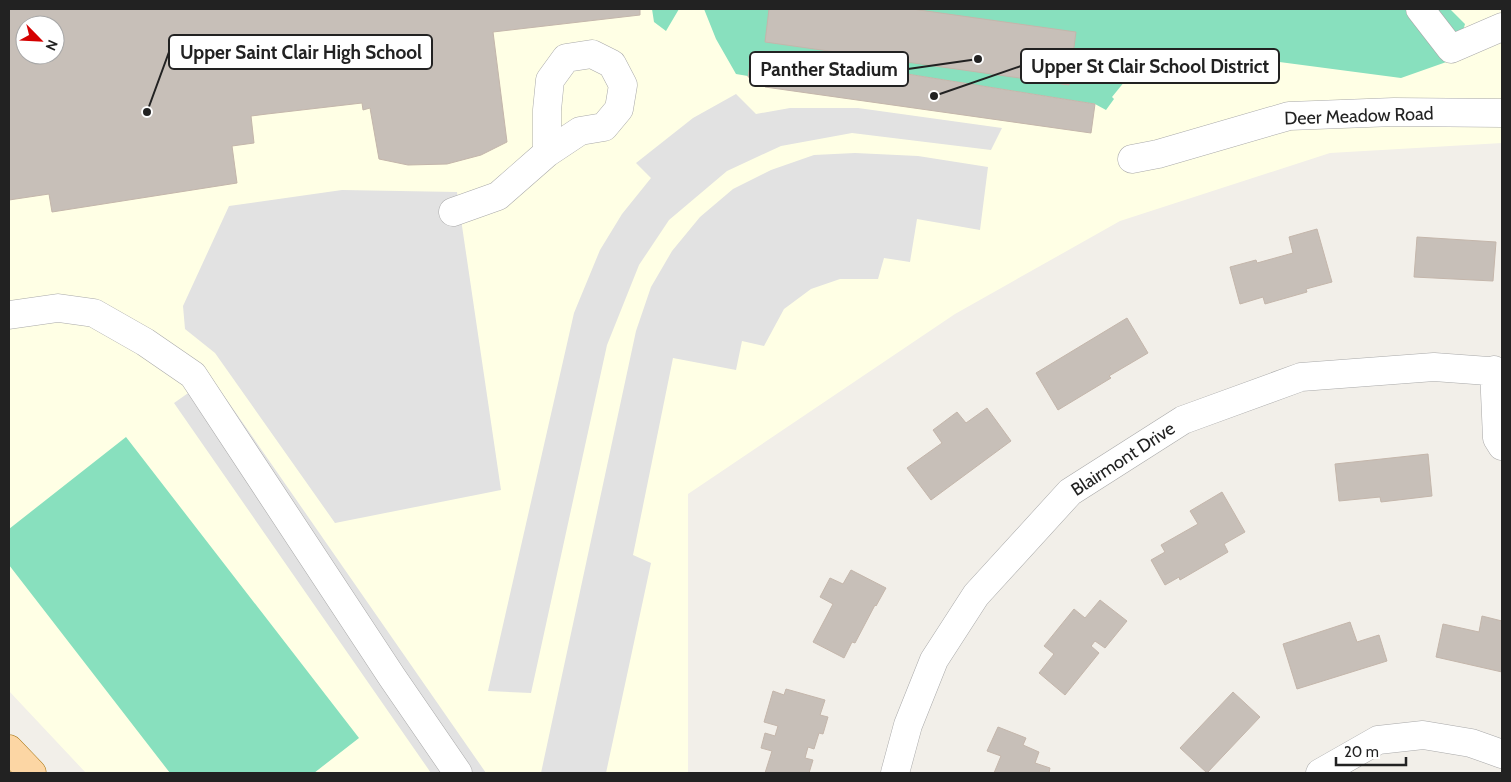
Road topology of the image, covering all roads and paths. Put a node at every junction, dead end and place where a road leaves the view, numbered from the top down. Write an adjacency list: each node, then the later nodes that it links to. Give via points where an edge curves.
1 (1420, 9): 2 (street, via 1451,49)
2 (1502, 27)
3 (1502, 113): 5 (street, Deer Meadow Road, via 1394,112 1289,116)
4 (548, 153): 6 (street, via 498,196)
5 (1132, 159)
6 (453, 212)
7 (9, 315): 13 (street, via 58,308 94,313 194,375)
8 (1498, 371): 9 (street, via 1497,438); 14 (street, Blairmont Drive, via 1434,367 1301,377 1184,420 1070,492 976,595 934,660 908,725)
9 (1502, 446)
10 (9, 749): 12 (main road)
11 (1502, 754): 15 (street, via 1472,743 1423,735 1378,740)
12 (32, 773)
13 (458, 773)
14 (895, 773)
15 (1320, 773)

